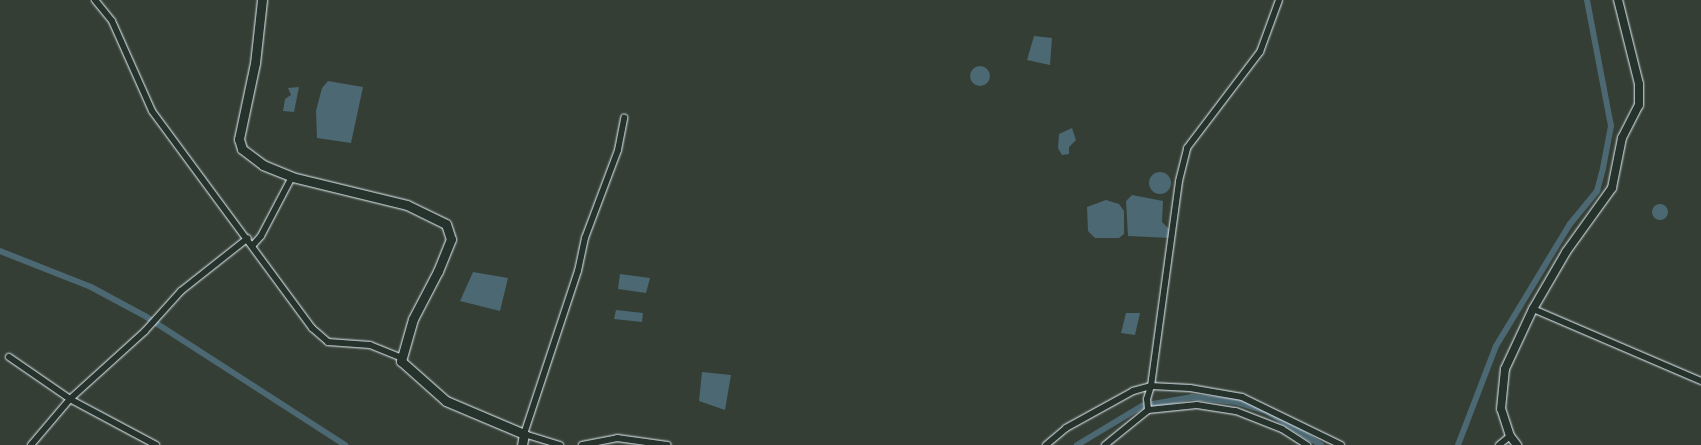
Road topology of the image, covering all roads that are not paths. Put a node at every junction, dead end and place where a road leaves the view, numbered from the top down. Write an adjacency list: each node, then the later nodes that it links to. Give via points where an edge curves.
1 (95, 0): 7 (street, via 112,21 152,111)
2 (262, 0): 6 (main road, via 240,145 247,155)
3 (1279, 0): 13 (street, via 1260,52 1187,148 1179,181)
4 (1618, 0): 9 (street, via 1639,84 1639,105 1622,138 1612,188 1566,252)
5 (624, 118): 16 (street, via 618,150 585,238 578,271)
6 (292, 177): 8 (street, via 262,236); 11 (main road, via 407,205 450,229 451,239 413,318)
7 (248, 238): 8 (street); 14 (street, via 182,291 145,332)
8 (253, 245): 11 (street, via 296,309 322,338 336,344 370,344)
9 (1533, 309): 12 (street); 17 (street, via 1504,377 1501,409)
10 (9, 357): 14 (street)
11 (400, 357): 16 (main road, via 403,364 446,401)
12 (1701, 381)
13 (1151, 386): 15 (street); 24 (street, via 1133,391 1066,428); 27 (street, via 1190,388 1242,397)
14 (70, 399): 18 (street); 19 (street)
15 (1148, 408): 25 (street); 26 (street, via 1197,405 1236,411 1282,429)
16 (524, 434): 20 (main road); 21 (street)
17 (1510, 436): 28 (street); 29 (street)
18 (32, 445)
19 (156, 445)
20 (522, 445)
21 (560, 445)
22 (582, 445): 23 (street, via 618,438)
23 (668, 445)
24 (1046, 445)
25 (1105, 445)
26 (1307, 445)
27 (1341, 445)
28 (1499, 445)
29 (1517, 445)

